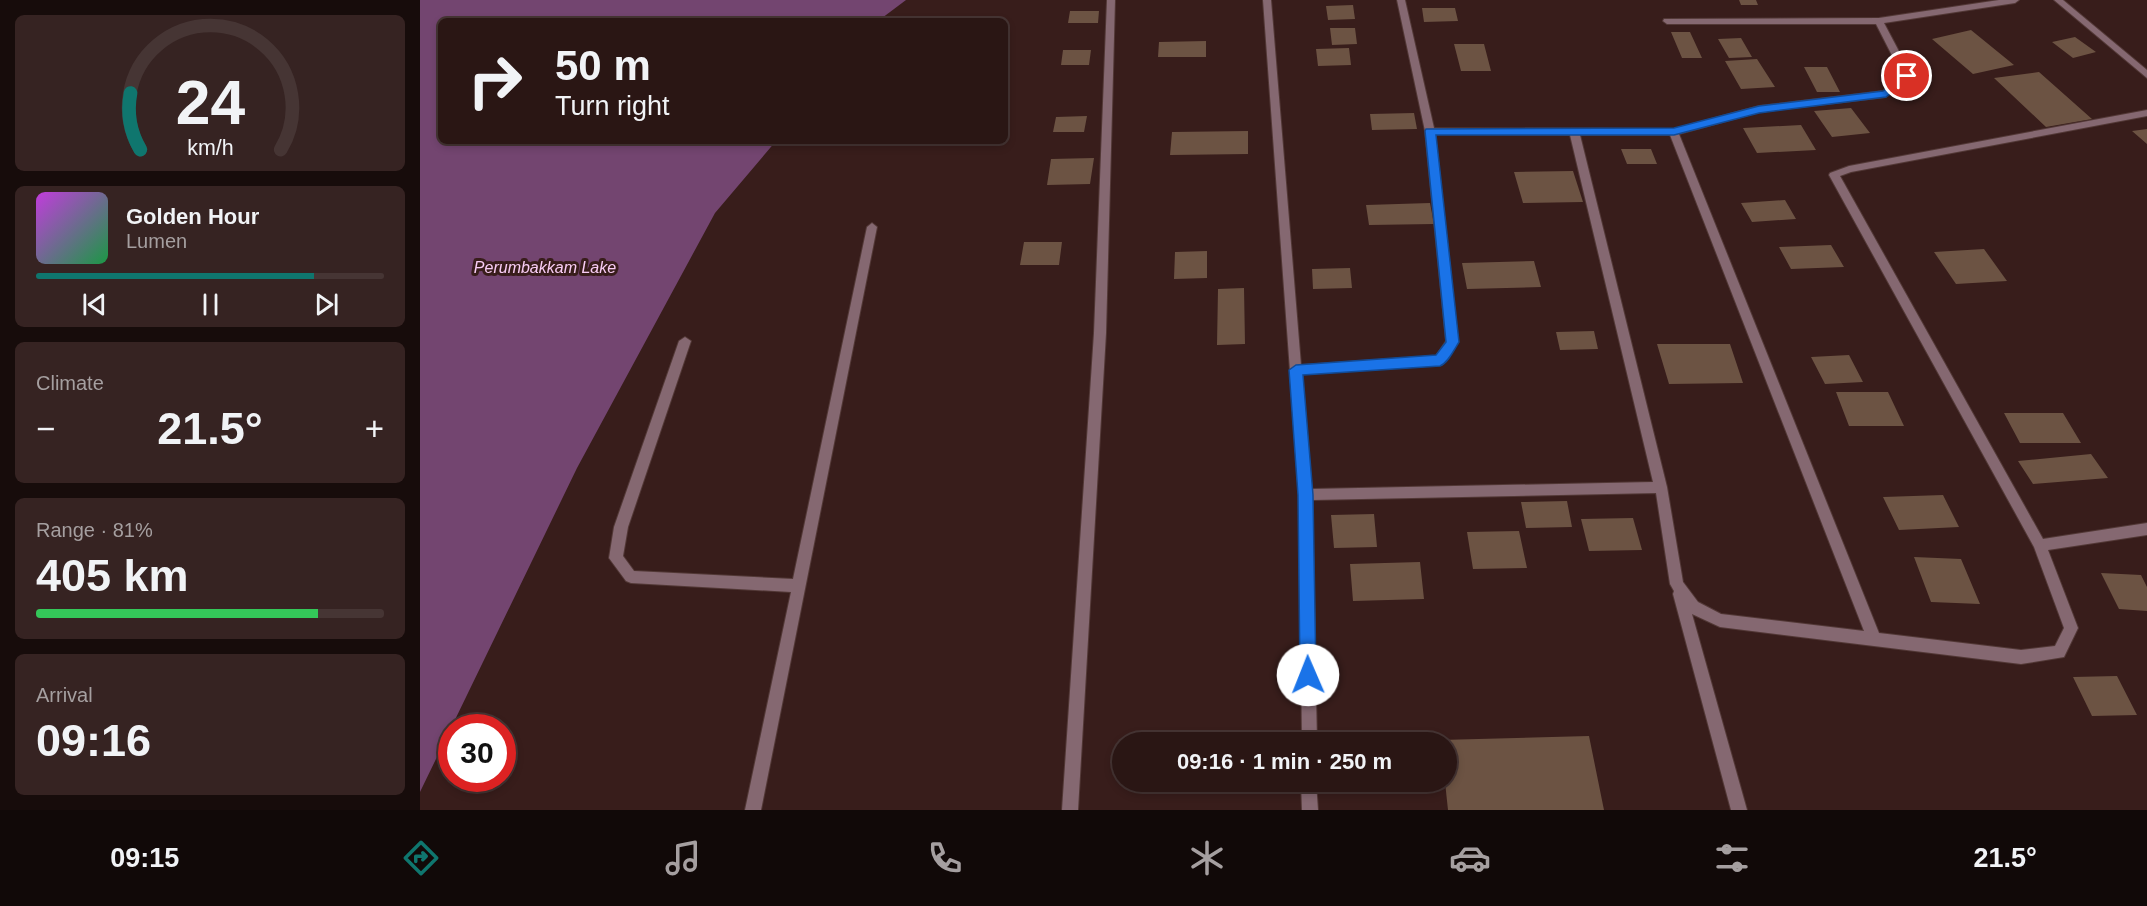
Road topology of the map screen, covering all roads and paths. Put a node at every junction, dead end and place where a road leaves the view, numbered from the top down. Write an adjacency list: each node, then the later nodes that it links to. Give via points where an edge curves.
1 (1111, 0): 26 (street, via 1100,333)
2 (1267, 0): 15 (street)
3 (1401, 0): 10 (street)
4 (2015, 0): 7 (street)
5 (2058, 0): 8 (street)
6 (1667, 21): 7 (street)
7 (1879, 21): 12 (street, via 1907,76 1886,94 1759,110)
8 (2147, 75)
9 (2147, 113): 19 (street, via 1834,175)
10 (1430, 131): 11 (street); 15 (street, via 1452,342 1440,360)
11 (1574, 131): 12 (street); 16 (street)
12 (1674, 132): 22 (street)
13 (872, 227): 21 (street)
14 (685, 341): 21 (street, via 621,527 616,558 631,577)
15 (1296, 370): 17 (street)
16 (1661, 488): 17 (street); 20 (street)
17 (1305, 495): 23 (street)
18 (2147, 529): 19 (street)
19 (2040, 544): 22 (street, via 2071,628 2059,652 2021,657)
20 (1677, 584): 22 (street, via 1693,607 1720,621); 28 (street)
21 (799, 586): 25 (street)
22 (1874, 639)
23 (1309, 732)
24 (1309, 792): 27 (street)
25 (753, 810)
26 (1070, 810)
27 (1310, 810)
28 (1739, 810)

